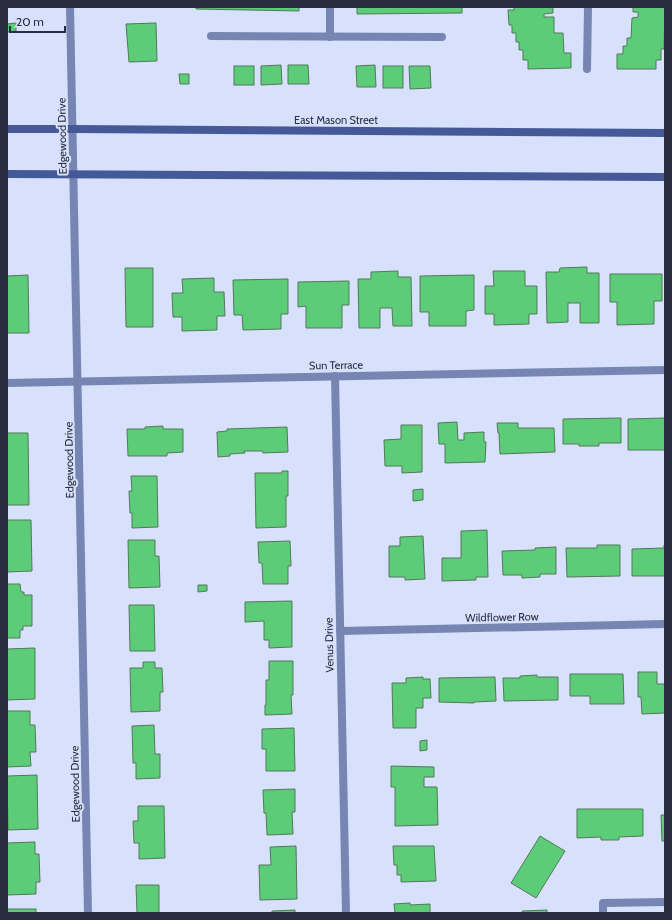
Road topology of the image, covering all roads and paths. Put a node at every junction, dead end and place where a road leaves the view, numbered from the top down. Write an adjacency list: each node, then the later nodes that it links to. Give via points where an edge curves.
1 (70, 7): 9 (street, Edgewood Drive)
2 (330, 7): 5 (street)
3 (588, 7): 7 (street)
4 (211, 36): 5 (street)
5 (330, 37): 6 (street)
6 (442, 37)
7 (587, 69)
8 (7, 129): 9 (main road, East Mason Street)
9 (73, 129): 10 (main road, East Mason Street); 12 (street, Edgewood Drive)
10 (665, 133)
11 (7, 174): 12 (main road)
12 (74, 174): 13 (main road); 16 (street, Edgewood Drive)
13 (665, 177)
14 (665, 370): 15 (street, Sun Terrace)
15 (335, 376): 16 (street, Sun Terrace); 19 (street, Venus Drive)
16 (78, 382): 17 (street, Sun Terrace); 21 (street, Edgewood Drive)
17 (7, 383)
18 (665, 624): 19 (street, Wildflower Row)
19 (340, 631): 22 (street, Venus Drive)
20 (665, 902): 23 (street, via 603,903)
21 (88, 913)
22 (346, 913)
23 (603, 913)

